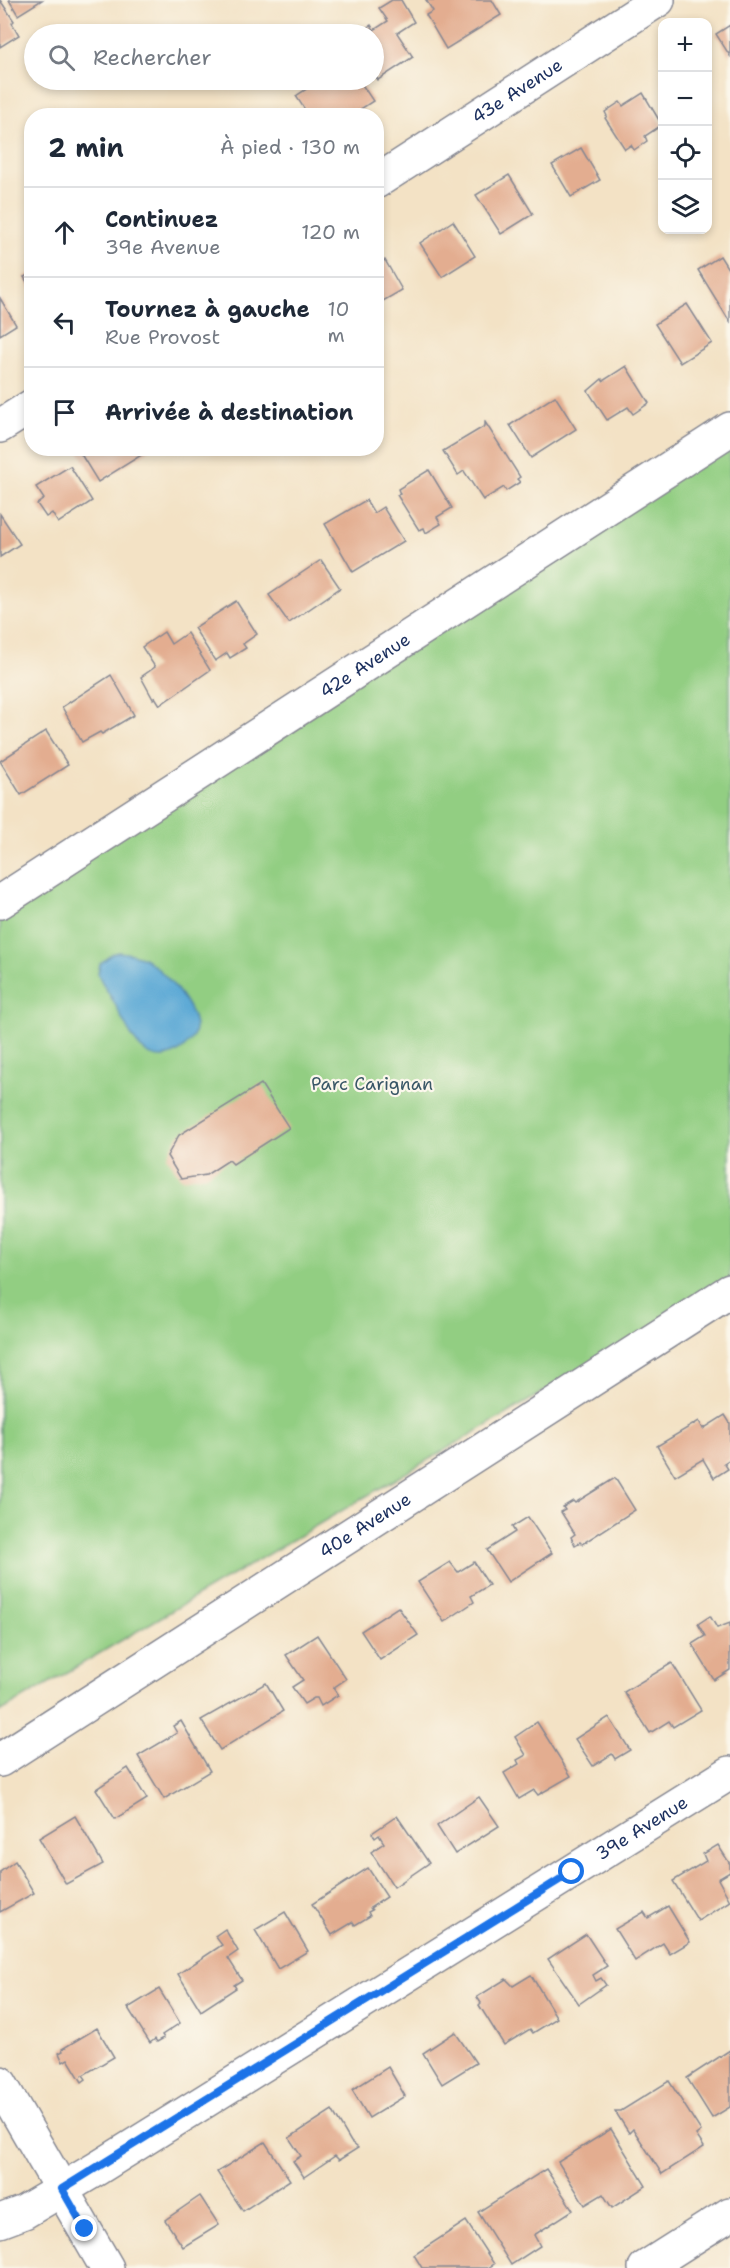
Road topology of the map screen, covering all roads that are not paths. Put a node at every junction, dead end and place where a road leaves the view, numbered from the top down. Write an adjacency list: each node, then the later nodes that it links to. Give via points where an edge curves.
1 (658, 0): 2 (street, 43e Avenue)
2 (384, 178)
3 (24, 411): 4 (street)
4 (0, 426)
5 (730, 429): 6 (street, 42e Avenue)
6 (0, 902)
7 (730, 1291): 8 (street, 40e Avenue)
8 (0, 1760)
9 (730, 1773): 11 (street, 39e Avenue)
10 (0, 2083): 11 (street)
11 (62, 2189): 13 (street, 39e Avenue, via 24,2212); 14 (street)
12 (730, 2214): 15 (street)
13 (0, 2221)
14 (107, 2268)
15 (645, 2268)

